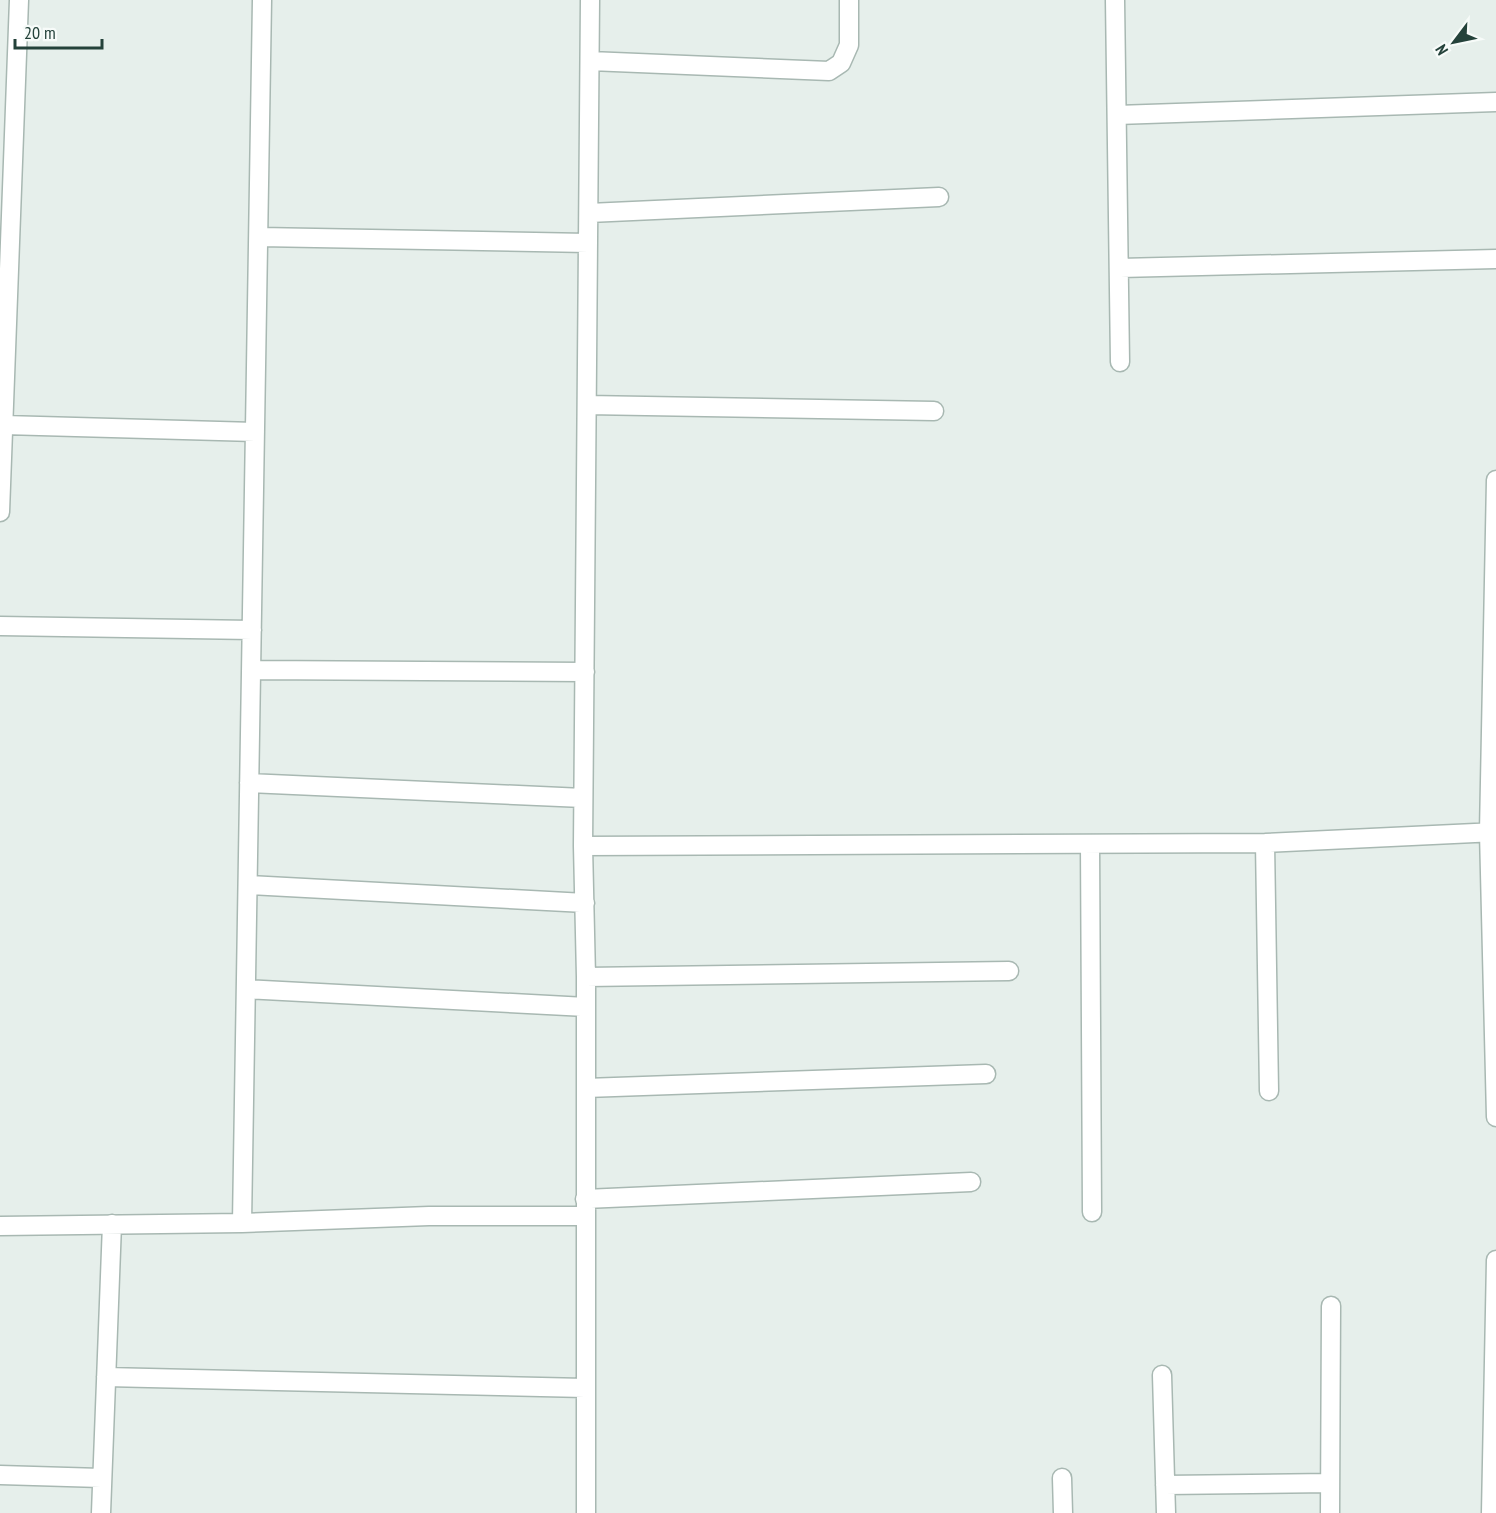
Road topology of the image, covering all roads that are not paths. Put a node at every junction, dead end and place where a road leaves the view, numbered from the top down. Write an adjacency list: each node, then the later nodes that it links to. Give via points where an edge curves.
1 (19, 0): 19 (street)
2 (262, 0): 11 (street)
3 (590, 0): 6 (street)
4 (849, 0): 6 (street, via 849,45 841,63 829,71)
5 (1115, 0): 8 (street)
6 (590, 61): 10 (street)
7 (1496, 102): 8 (street)
8 (1116, 115): 14 (street)
9 (939, 197): 10 (street)
10 (589, 213): 12 (street)
11 (260, 237): 12 (street); 18 (street)
12 (588, 243): 16 (street)
13 (1496, 259): 14 (street)
14 (1120, 268): 15 (street)
15 (1120, 362)
16 (587, 405): 17 (street); 25 (street)
17 (934, 411)
18 (255, 432): 19 (street); 23 (street)
19 (2, 437): 21 (street)
20 (1496, 480): 28 (street)
21 (0, 512)
22 (0, 626): 23 (street)
23 (252, 630): 24 (street)
24 (251, 670): 25 (street); 26 (street)
25 (585, 672): 27 (street)
26 (249, 783): 27 (street); 32 (street)
27 (583, 798): 31 (street)
28 (1493, 832): 29 (street); 41 (street)
29 (1265, 843): 30 (street); 40 (street)
30 (1090, 844): 31 (street); 44 (street)
31 (583, 846): 33 (street)
32 (248, 885): 33 (street); 36 (street)
33 (585, 903): 35 (street)
34 (1009, 971): 35 (street)
35 (586, 977): 37 (street)
36 (246, 989): 37 (street); 45 (street)
37 (586, 1007): 39 (street)
38 (986, 1074): 39 (street)
39 (586, 1088): 43 (street)
40 (1269, 1092)
41 (1496, 1117)
42 (971, 1182): 43 (street)
43 (585, 1207): 45 (street); 52 (street)
44 (1092, 1212)
45 (242, 1222): 46 (street)
46 (112, 1224): 47 (street); 51 (street)
47 (0, 1226)
48 (1496, 1260): 63 (street)
49 (1331, 1306): 56 (street)
50 (1162, 1375): 57 (street)
51 (106, 1377): 52 (street); 54 (street)
52 (585, 1388): 59 (street)
53 (0, 1475): 54 (street)
54 (102, 1478): 58 (street)
55 (1062, 1478): 60 (street)
56 (1330, 1483): 57 (street); 62 (street)
57 (1165, 1485): 61 (street)
58 (101, 1513)
59 (586, 1513)
60 (1063, 1513)
61 (1166, 1513)
62 (1330, 1513)
63 (1491, 1513)

